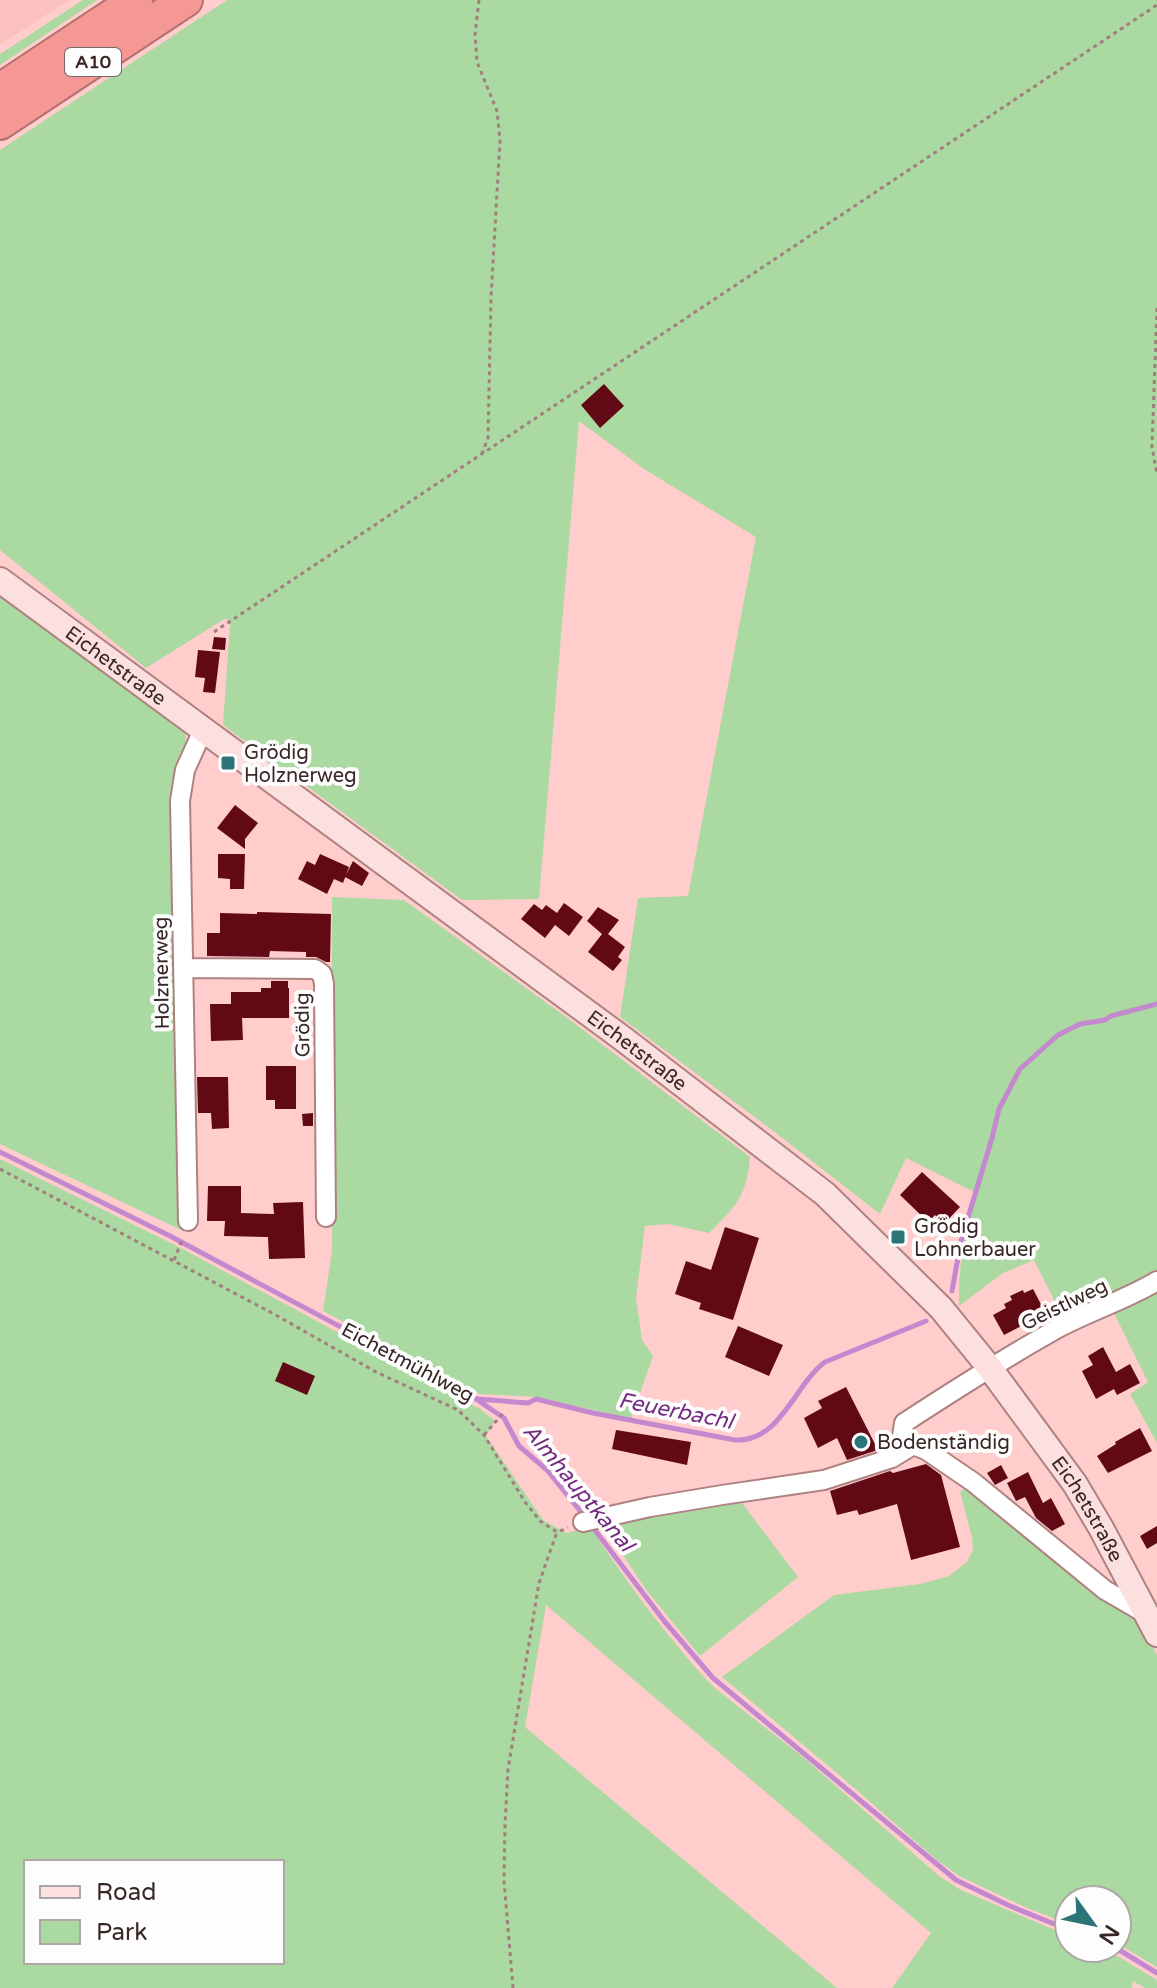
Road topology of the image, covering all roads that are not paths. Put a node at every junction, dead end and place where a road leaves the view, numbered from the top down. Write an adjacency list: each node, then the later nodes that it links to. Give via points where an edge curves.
1 (136, 0): 3 (highway, A10)
2 (186, 0): 4 (highway, A10)
3 (0, 90)
4 (0, 123)
5 (0, 580): 6 (main road, Eichetstraße)
6 (203, 730): 7 (street, Holznerweg, via 185,770 180,801); 11 (main road, Eichetstraße, via 825,1194 941,1308)
7 (183, 968): 8 (street, Grödig, via 315,969 322,974); 9 (street, Holznerweg)
8 (326, 1217)
9 (188, 1225)
10 (1157, 1281): 11 (street, Geistlweg)
11 (989, 1367): 12 (street, via 904,1423 902,1436); 14 (main road, Eichetstraße, via 1075,1484)
12 (913, 1445): 13 (street, via 892,1458 824,1480); 14 (street, via 973,1482)
13 (590, 1520)
14 (1154, 1624)

